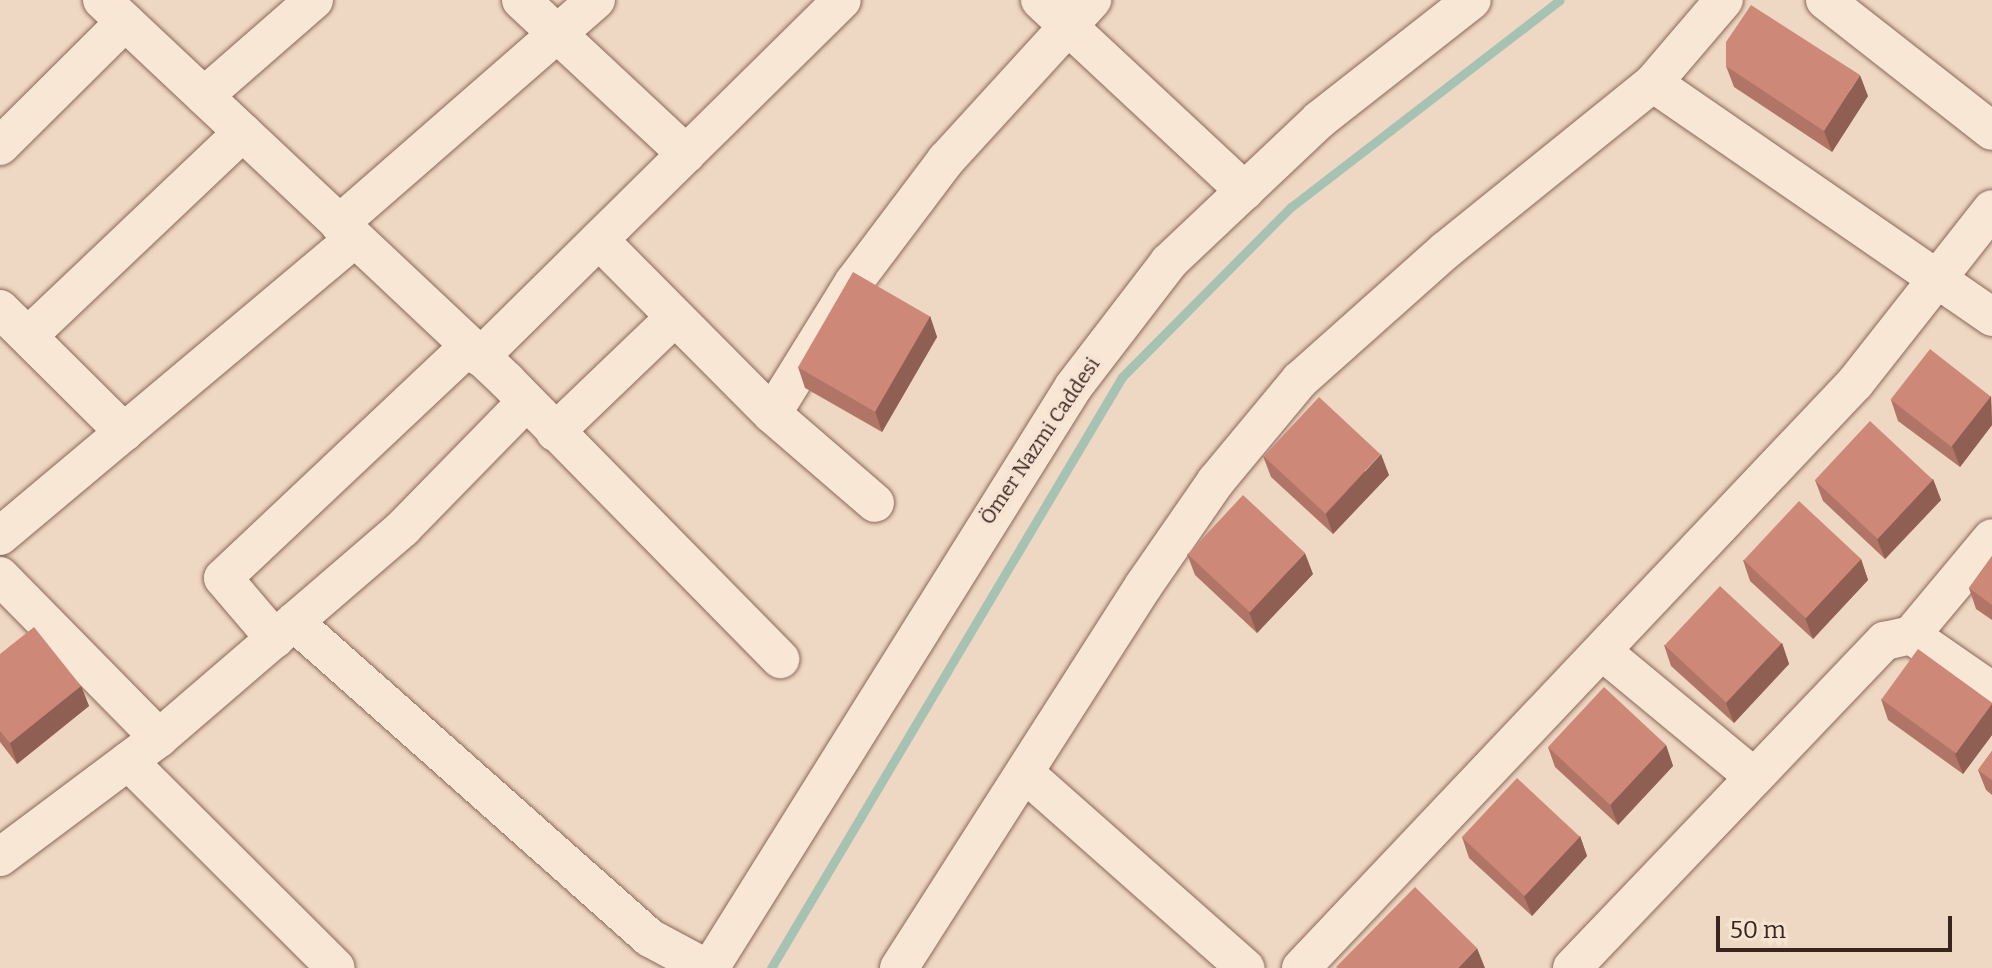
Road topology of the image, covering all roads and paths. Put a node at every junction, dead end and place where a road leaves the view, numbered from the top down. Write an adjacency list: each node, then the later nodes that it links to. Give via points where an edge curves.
1 (314, 0): 12 (street)
2 (521, 0): 10 (street)
3 (596, 0): 10 (street)
4 (842, 0): 16 (street)
5 (1472, 0): 17 (street, Ömer Nazmi Caddesi, via 1319,120)
6 (1724, 0): 11 (street)
7 (1825, 0): 13 (street)
8 (1066, 8): 17 (street); 28 (street, via 854,282)
9 (114, 11): 12 (street); 15 (street)
10 (557, 34): 16 (street); 19 (street)
11 (1653, 83): 21 (street); 42 (street, via 1446,250 1300,380 1216,481)
12 (204, 96): 14 (street)
13 (1992, 131)
14 (243, 132): 19 (street); 25 (street)
15 (0, 146)
16 (686, 154): 20 (street)
17 (1245, 191): 47 (street, Ömer Nazmi Caddesi, via 1169,262 1074,386)
18 (1992, 209): 21 (street)
19 (347, 231): 26 (street); 29 (street)
20 (599, 240): 23 (street); 26 (street)
21 (1936, 278): 24 (street); 37 (street, via 1855,383)
22 (0, 309): 25 (street)
23 (675, 317): 28 (street); 30 (street)
24 (1992, 317)
25 (28, 336): 29 (street)
26 (475, 351): 27 (street); 35 (street, via 223,578)
27 (526, 402): 30 (street); 35 (street, via 403,528)
28 (772, 414): 31 (street)
29 (124, 432): 32 (street)
30 (555, 432): 38 (street)
31 (875, 503)
32 (0, 536)
33 (1992, 538): 36 (street)
34 (0, 576): 40 (street)
35 (284, 630): 40 (street); 47 (street, via 650,938)
36 (1911, 635): 39 (street); 43 (street, via 1885,641)
37 (1603, 652): 43 (street); 50 (street)
38 (780, 659)
39 (1992, 691)
40 (159, 738): 41 (street)
41 (128, 761): 44 (street); 46 (street)
42 (1026, 774): 48 (street); 49 (street)
43 (1754, 777): 45 (street)
44 (0, 857)
45 (1589, 962)
46 (336, 968)
47 (708, 968)
48 (899, 968)
49 (1245, 968)
50 (1301, 968)

